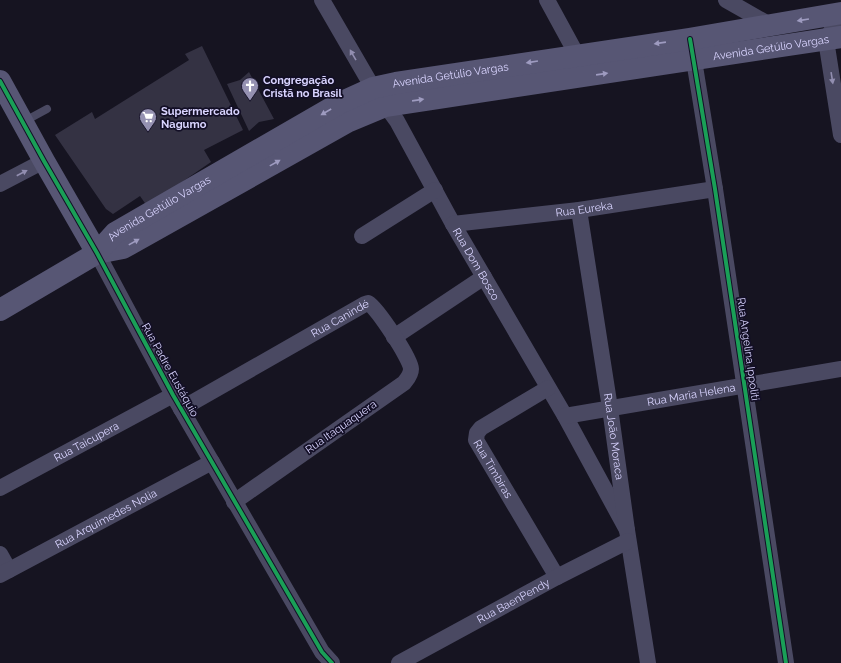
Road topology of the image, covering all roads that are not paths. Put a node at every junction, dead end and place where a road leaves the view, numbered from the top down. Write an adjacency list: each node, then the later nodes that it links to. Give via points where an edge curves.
1 (322, 0): 12 (street, Rua Dom Bosco, one-way to 1)
2 (547, 0): 8 (street)
3 (726, 0): 5 (street)
4 (841, 14): 5 (main road, Avenida Getúlio Vargas, one-way to 5); 6 (street)
5 (770, 25): 7 (main road, Avenida Getúlio Vargas)
6 (834, 38): 9 (main road, Avenida Getúlio Vargas); 16 (street, one-way to 16)
7 (690, 39): 8 (main road, Avenida Getúlio Vargas, one-way to 8); 9 (street, Rua Angelina Ippoliti)
8 (577, 55): 10 (street); 12 (main road, Avenida Getúlio Vargas, one-way to 12, via 396,82)
9 (693, 60): 10 (main road, Avenida Getúlio Vargas, one-way to 9); 19 (street, Rua Angelina Ippoliti)
10 (580, 77): 13 (main road, Avenida Getúlio Vargas, one-way to 10)
11 (0, 81): 15 (main road, Rua Padre Eustáquio)
12 (373, 88): 13 (street, Rua Dom Bosco); 24 (main road, Avenida Getúlio Vargas, one-way to 24, via 333,107 115,233)
13 (385, 106): 20 (street, Rua Dom Bosco, via 397,121); 24 (main road, Avenida Getúlio Vargas, one-way to 13, via 123,248 349,121)
14 (47, 109): 15 (lane)
15 (23, 122): 17 (main road, Rua Padre Eustáquio)
16 (841, 135)
17 (44, 161): 18 (street, one-way to 17); 24 (main road, Rua Padre Eustáquio)
18 (0, 184)
19 (715, 189): 21 (street, Rua Eureka); 29 (street, Rua Angelina Ippoliti)
20 (435, 190): 22 (street, Rua Dom Bosco); 23 (street)
21 (580, 210): 22 (street, Rua Eureka); 32 (street, Rua João Moraca)
22 (453, 224): 25 (street, Rua Dom Bosco)
23 (362, 236)
24 (97, 253): 26 (main road); 31 (street, Rua Padre Eustáquio)
25 (484, 277): 27 (street); 30 (street, Rua Dom Bosco)
26 (2, 305)
27 (394, 337): 31 (street, Rua Canindé, via 373,307 365,304); 36 (street, Rua Itaquaquera, via 411,369 410,376 404,383)
28 (841, 369): 29 (street, Rua Maria Helena)
29 (744, 385): 32 (street, Rua Maria Helena); 44 (street, Rua Angelina Ippoliti)
30 (548, 388): 33 (street, Rua Dom Bosco); 40 (street, Rua Timbiras, via 482,428 477,433 476,440)
31 (177, 402): 34 (street, Rua Padre Eustáquio); 35 (street, Rua Taicupera)
32 (610, 408): 33 (street, Rua Maria Helena); 37 (street, Rua João Moraca)
33 (565, 416): 37 (street, Rua Dom Bosco)
34 (212, 462): 36 (street, Rua Padre Eustáquio); 39 (street, Rua Arquimedes Nolia)
35 (0, 488)
36 (234, 502): 41 (street, Rua Padre Eustáquio)
37 (628, 535): 40 (street, Rua BaenPendy); 43 (street, Rua João Moraca)
38 (0, 554): 39 (street)
39 (5, 572)
40 (557, 577): 42 (street, Rua BaenPendy)
41 (326, 659)
42 (399, 663)
43 (648, 663)
44 (786, 663)

